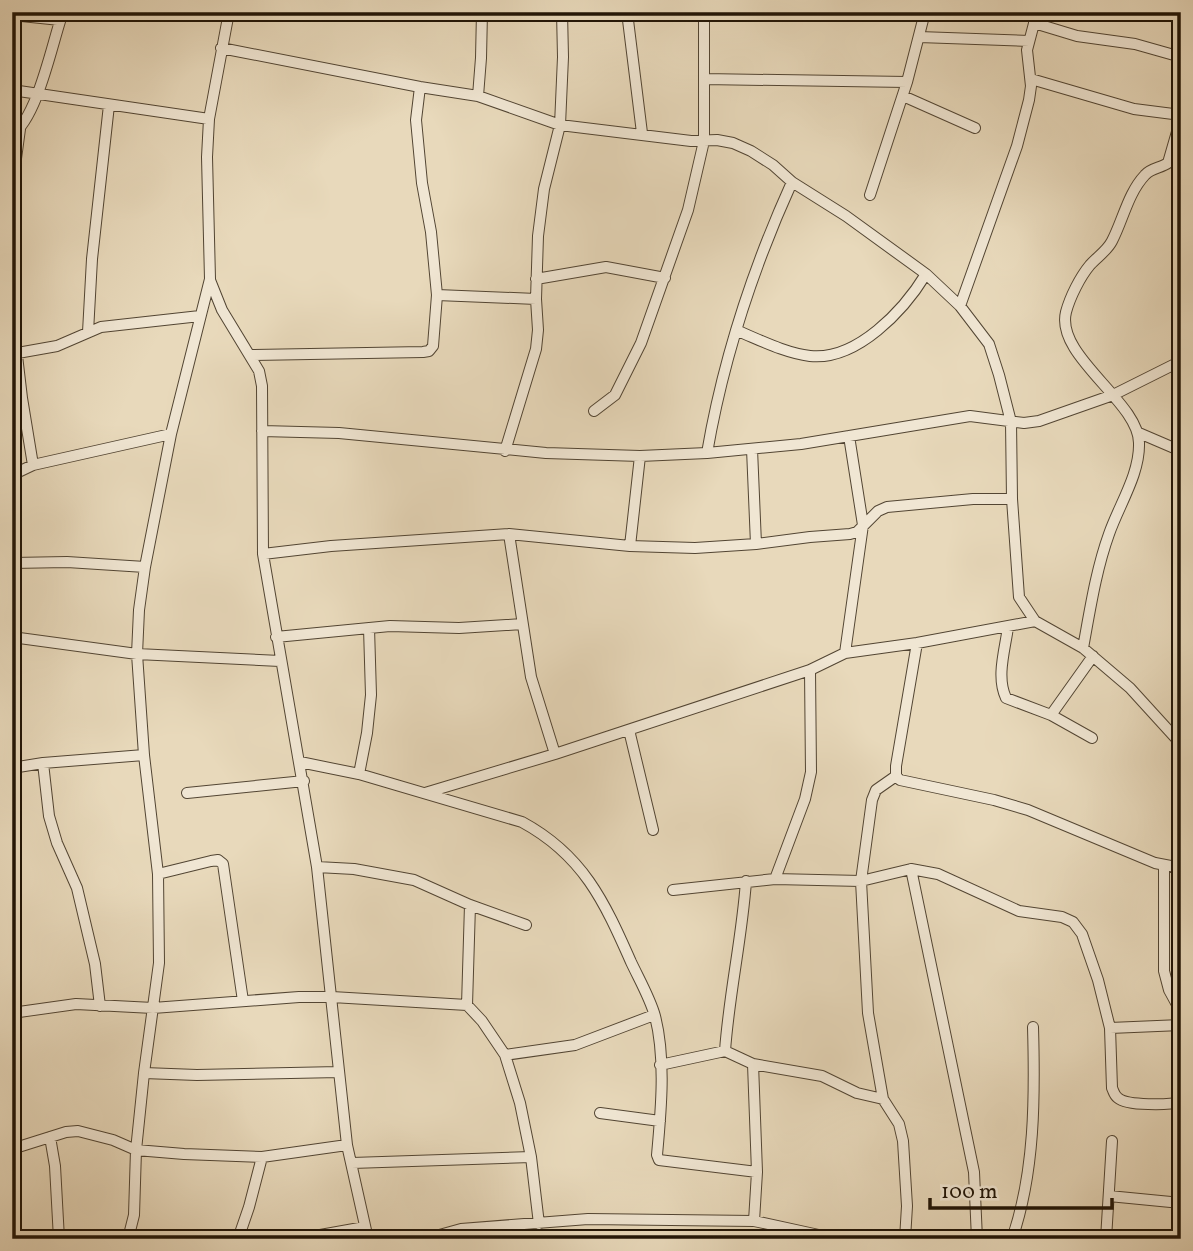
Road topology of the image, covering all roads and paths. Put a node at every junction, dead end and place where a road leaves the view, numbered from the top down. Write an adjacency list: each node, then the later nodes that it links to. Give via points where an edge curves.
1 (229, 12): 12 (street)
2 (482, 12): 20 (street)
3 (562, 12): 25 (street)
4 (627, 12): 28 (street)
5 (704, 12): 14 (street)
6 (925, 12): 10 (street)
7 (12, 15): 8 (street)
8 (61, 16): 19 (street)
9 (1035, 17): 11 (street); 13 (street, via 1077,36 1135,44)
10 (919, 37): 11 (street); 16 (street)
11 (1029, 41): 15 (street)
12 (221, 48): 17 (street); 24 (street)
13 (1181, 57)
14 (704, 79): 16 (street); 29 (street)
15 (1031, 79): 23 (street, via 1134,109); 39 (street, via 1017,146)
16 (907, 82): 21 (street)
17 (421, 87): 20 (street); 37 (street, via 416,120)
18 (12, 90): 19 (street)
19 (38, 94): 22 (street); 27 (street)
20 (478, 96): 25 (street)
21 (902, 96): 26 (street); 31 (street)
22 (109, 105): 24 (street); 43 (street)
23 (1181, 117): 47 (street, via 1168,163 1144,176 1112,241 1090,266 1065,314 1073,346)
24 (209, 119): 35 (street)
25 (561, 125): 28 (street); 36 (street, via 544,189)
26 (975, 128)
27 (16, 132): 32 (street)
28 (642, 133): 29 (street)
29 (704, 141): 30 (street, via 733,143 751,151); 34 (street, via 688,210)
30 (792, 182): 33 (street); 42 (street, via 755,270)
31 (870, 195)
32 (12, 215)
33 (926, 274): 39 (street); 42 (street, via 890,321 837,352 798,354)
34 (665, 278): 36 (street, via 606,267); 48 (street, via 622,383 615,395)
35 (209, 279): 41 (street); 45 (street, via 222,310)
36 (536, 279): 38 (street)
37 (437, 295): 38 (street); 45 (street, via 435,337 429,351)
38 (536, 299): 55 (street, via 536,349)
39 (960, 306): 49 (street, via 989,344)
40 (12, 313): 44 (street)
41 (200, 316): 43 (street); 52 (street)
42 (738, 331): 57 (street, via 716,402)
43 (88, 332): 44 (street, via 57,346)
44 (14, 354): 59 (street)
45 (251, 355): 50 (street, via 262,386)
46 (1181, 361): 47 (street)
47 (1113, 396): 49 (street, via 1039,421); 51 (street)
48 (594, 411)
49 (1011, 422): 53 (street, via 970,416); 61 (street)
50 (262, 431): 55 (street, via 339,433); 66 (street)
51 (1139, 433): 56 (street); 76 (street, via 1132,477 1099,568)
52 (171, 434): 59 (street); 68 (street)
53 (849, 436): 54 (street); 62 (street)
54 (752, 449): 57 (street); 64 (street)
55 (505, 451): 58 (street)
56 (1181, 451)
57 (707, 453): 58 (street)
58 (639, 456): 65 (street)
59 (33, 466): 60 (street)
60 (12, 475)
61 (1012, 499): 62 (street, via 887,507); 69 (street, via 1019,597)
62 (863, 525): 64 (street, via 850,534); 77 (street)
63 (509, 534): 65 (street); 66 (street); 70 (street)
64 (756, 544): 65 (street)
65 (630, 546)
66 (263, 554): 74 (street)
67 (12, 563): 68 (street)
68 (145, 567): 78 (street)
69 (1035, 621): 71 (street); 76 (street)
70 (522, 624): 72 (street); 86 (street, via 531,677)
71 (1008, 627): 75 (street); 82 (street, via 1002,676 1006,698)
72 (369, 628): 74 (street); 91 (street, via 371,695)
73 (12, 637): 78 (street)
74 (276, 637): 80 (street)
75 (917, 643): 77 (street); 92 (street)
76 (1083, 648): 79 (street)
77 (845, 653): 81 (street)
78 (137, 654): 80 (street); 87 (street)
79 (1093, 656): 82 (street); 85 (street, via 1130,688)
80 (280, 661): 88 (street)
81 (810, 670): 83 (street); 102 (street, via 811,772)
82 (1051, 715): 84 (street)
83 (629, 730): 86 (street); 96 (street)
84 (1092, 737)
85 (1181, 744)
86 (555, 754): 95 (street)
87 (144, 755): 89 (street); 101 (street)
88 (300, 762): 91 (street); 93 (street)
89 (43, 763): 90 (street); 111 (street, via 49,816 77,888)
90 (12, 768)
91 (359, 775): 95 (street)
92 (896, 776): 97 (street, via 906,783 1028,810); 104 (street, via 876,790 872,800)
93 (304, 782): 94 (street); 98 (street)
94 (187, 793)
95 (423, 793): 115 (street, via 522,822 581,867 607,908)
96 (653, 830)
97 (1164, 866): 99 (street); 113 (street, via 1164,971)
98 (317, 867): 106 (street, via 397,875); 108 (street)
99 (1181, 867)
100 (911, 869): 104 (street); 118 (street, via 938,874 1019,911 1073,922 1082,934); 153 (street, via 974,1171)
101 (158, 874): 109 (street, via 211,861 223,864); 112 (street, via 159,963)
102 (775, 879): 103 (street); 104 (street)
103 (746, 881): 105 (street); 119 (street)
104 (861, 881): 125 (street, via 868,1013)
105 (673, 890)
106 (470, 905): 107 (street); 110 (street)
107 (526, 925)
108 (332, 996): 109 (street); 110 (street); 123 (street)
109 (243, 1001): 112 (street)
110 (467, 1005): 120 (street)
111 (100, 1006): 112 (street); 114 (street, via 67,1005)
112 (153, 1008): 124 (street)
113 (1181, 1012)
114 (12, 1013)
115 (654, 1015): 120 (street, via 575,1045); 121 (street)
116 (1181, 1025): 118 (street)
117 (1033, 1027): 154 (street, via 1030,1140 1024,1193)
118 (1110, 1028): 126 (street, via 1115,1097 1133,1103)
119 (725, 1051): 121 (street); 122 (street)
120 (505, 1055): 135 (street)
121 (660, 1065): 128 (street)
122 (753, 1065): 125 (street, via 822,1076 857,1093); 137 (street)
123 (340, 1072): 124 (street); 131 (street)
124 (144, 1073): 133 (street)
125 (883, 1099): 152 (street, via 899,1124 902,1141)
126 (1181, 1102)
127 (600, 1113): 128 (street)
128 (660, 1121): 137 (street, via 659,1160)
129 (50, 1137): 132 (street); 133 (street, via 87,1132); 145 (street)
130 (1112, 1141): 138 (street)
131 (346, 1145): 134 (street); 136 (street)
132 (12, 1149)
133 (136, 1150): 134 (street); 144 (street)
134 (262, 1157): 146 (street)
135 (531, 1157): 136 (street); 141 (street)
136 (352, 1163): 143 (street)
137 (757, 1172): 140 (street)
138 (1109, 1196): 139 (street); 155 (street)
139 (1181, 1203)
140 (754, 1221): 141 (street, via 588,1219); 151 (street)
141 (539, 1224): 142 (street)
142 (513, 1226): 149 (street, via 461,1230); 150 (street)
143 (365, 1227): 147 (street); 148 (street)
144 (132, 1236)
145 (60, 1239)
146 (238, 1239)
147 (298, 1239)
148 (368, 1239)
149 (425, 1239)
150 (508, 1239)
151 (837, 1239)
152 (905, 1239)
153 (977, 1239)
154 (1012, 1239)
155 (1106, 1239)

